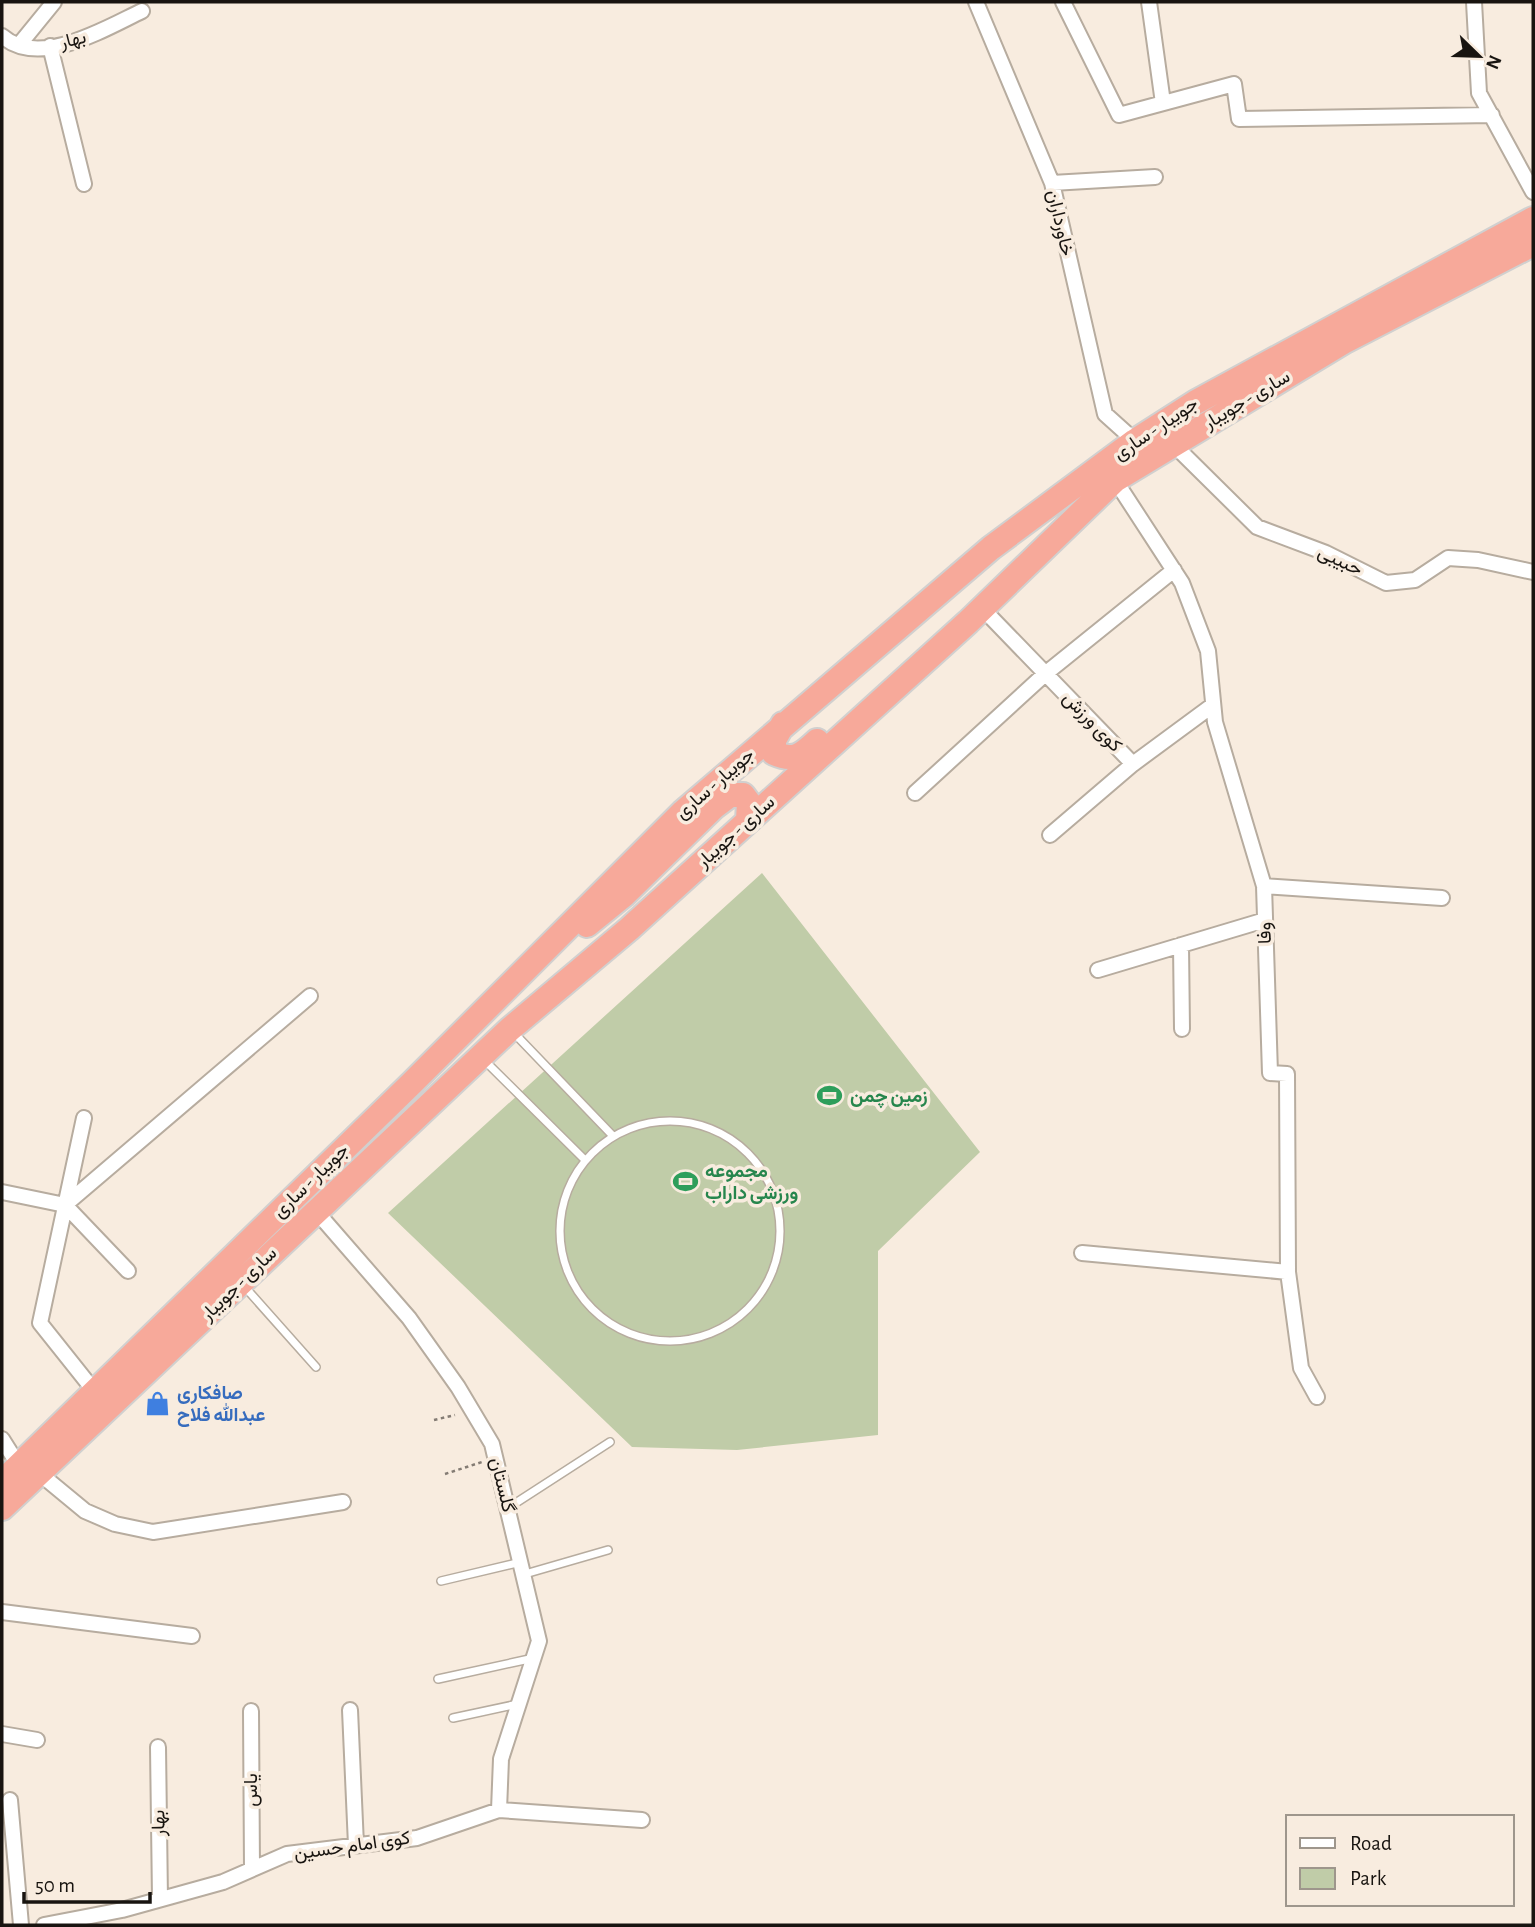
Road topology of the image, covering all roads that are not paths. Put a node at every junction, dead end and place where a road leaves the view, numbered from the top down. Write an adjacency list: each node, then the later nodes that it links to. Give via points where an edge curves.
1 (54, 2): 8 (street)
2 (976, 2): 13 (street, خاورداران)
3 (1063, 2): 10 (street, via 1119,115)
4 (1149, 2): 10 (street)
5 (1474, 2): 11 (street, via 1479,93)
6 (142, 11): 9 (street, بهار, via 84,40)
7 (2, 36): 8 (street, بهار)
8 (19, 45): 9 (street, بهار, via 32,49)
9 (50, 46): 14 (street)
10 (1163, 103): 11 (street, via 1234,84 1239,119)
11 (1492, 115): 15 (street)
12 (1155, 177): 13 (street)
13 (1052, 183): 18 (street, خاورداران, via 1105,414)
14 (84, 184)
15 (1533, 192)
16 (1533, 219): 18 (highway, جویبار - ساری, via 1196,402)
17 (1533, 244): 19 (highway, ساری - جویبار, via 1345,341)
18 (1135, 441): 27 (highway, جویبار - ساری, via 991,548)
19 (1174, 445): 20 (highway, ساری - جویبار); 22 (street, حبیبی, via 1257,527 1326,553 1386,583 1415,580 1448,558)
20 (1115, 480): 21 (street, وفا); 23 (highway, ساری - جویبار)
21 (1174, 570): 24 (street); 26 (street, وفا, via 1208,652)
22 (1533, 572)
23 (982, 608): 24 (street, کوی ورزش); 25 (highway, ساری - جویبار)
24 (1045, 674): 28 (street, کوی ورزش); 29 (street)
25 (904, 680): 27 (highway, via 854,706 800,757 787,759 774,753 774,740); 30 (highway, ساری - جویبار)
26 (1213, 705): 28 (street, کوی ورزش); 32 (street, وفا, via 1238,808)
27 (783, 723): 35 (highway, جویبار - ساری)
28 (1133, 764): 31 (street)
29 (915, 793)
30 (748, 820): 35 (highway, via 749,803 743,795 730,795 590,923); 39 (highway, ساری - جویبار)
31 (1050, 835)
32 (1264, 886): 33 (street); 34 (street, وفا)
33 (1442, 898)
34 (1265, 920): 36 (street); 50 (street, وفا, via 1270,1073 1287,1074)
35 (548, 943): 53 (highway, جویبار - ساری, via 412,1083)
36 (1181, 945): 37 (street); 40 (street)
37 (1098, 970)
38 (310, 996): 46 (street)
39 (510, 1029): 41 (highway, ساری - جویبار); 43 (lane)
40 (1182, 1029)
41 (481, 1057): 44 (lane); 47 (highway, ساری - جویبار)
42 (84, 1118): 46 (street)
43 (613, 1136): 44 (lane); 44 (lane, via 648,1122 685,1120 721,1131 749,1152 770,1181 780,1215 780,1250 768,1284 746,1312 717,1332 683,1341 645,1339 611,1325 583,1300 565,1267 559,1230 566,1193)
44 (584, 1160)
45 (2, 1192): 46 (street)
46 (65, 1205): 49 (street); 53 (street, via 40,1323)
47 (315, 1210): 51 (highway, ساری - جویبار); 60 (street, گلستان, via 409,1318 472,1411 492,1444)
48 (1082, 1253): 50 (street)
49 (128, 1271)
50 (1288, 1272): 54 (street, وفا, via 1301,1368)
51 (240, 1282): 52 (lane); 57 (highway, ساری - جویبار)
52 (316, 1367)
53 (95, 1392): 57 (highway, جویبار - ساری)
54 (1317, 1397)
55 (2, 1438): 57 (street)
56 (610, 1442): 60 (lane)
57 (20, 1474): 58 (street, via 85,1511 115,1524 153,1532); 59 (highway, ساری - جویبار)
58 (343, 1502)
59 (2, 1508)
60 (508, 1508): 62 (street, گلستان)
61 (608, 1550): 62 (lane)
62 (523, 1568): 63 (lane); 66 (street, گلستان, via 539,1641)
63 (441, 1581)
64 (2, 1612): 65 (street)
65 (192, 1636)
66 (534, 1658): 67 (lane); 68 (street, گلستان)
67 (438, 1679)
68 (522, 1703): 71 (lane); 76 (street, گلستان, via 501,1759)
69 (350, 1710): 78 (street)
70 (251, 1711): 79 (street, یاس)
71 (453, 1718)
72 (2, 1734): 73 (street)
73 (37, 1740)
74 (158, 1747): 80 (street, بهار)
75 (10, 1800): 81 (street)
76 (499, 1810): 77 (street); 78 (street, کوی امام حسین, via 417,1838)
77 (642, 1820)
78 (356, 1845): 79 (street, کوی امام حسین, via 287,1854)
79 (252, 1869): 80 (street, کوی امام حسین)
80 (160, 1899): 82 (street, کوی امام حسین)
81 (21, 1925)
82 (44, 1925)

